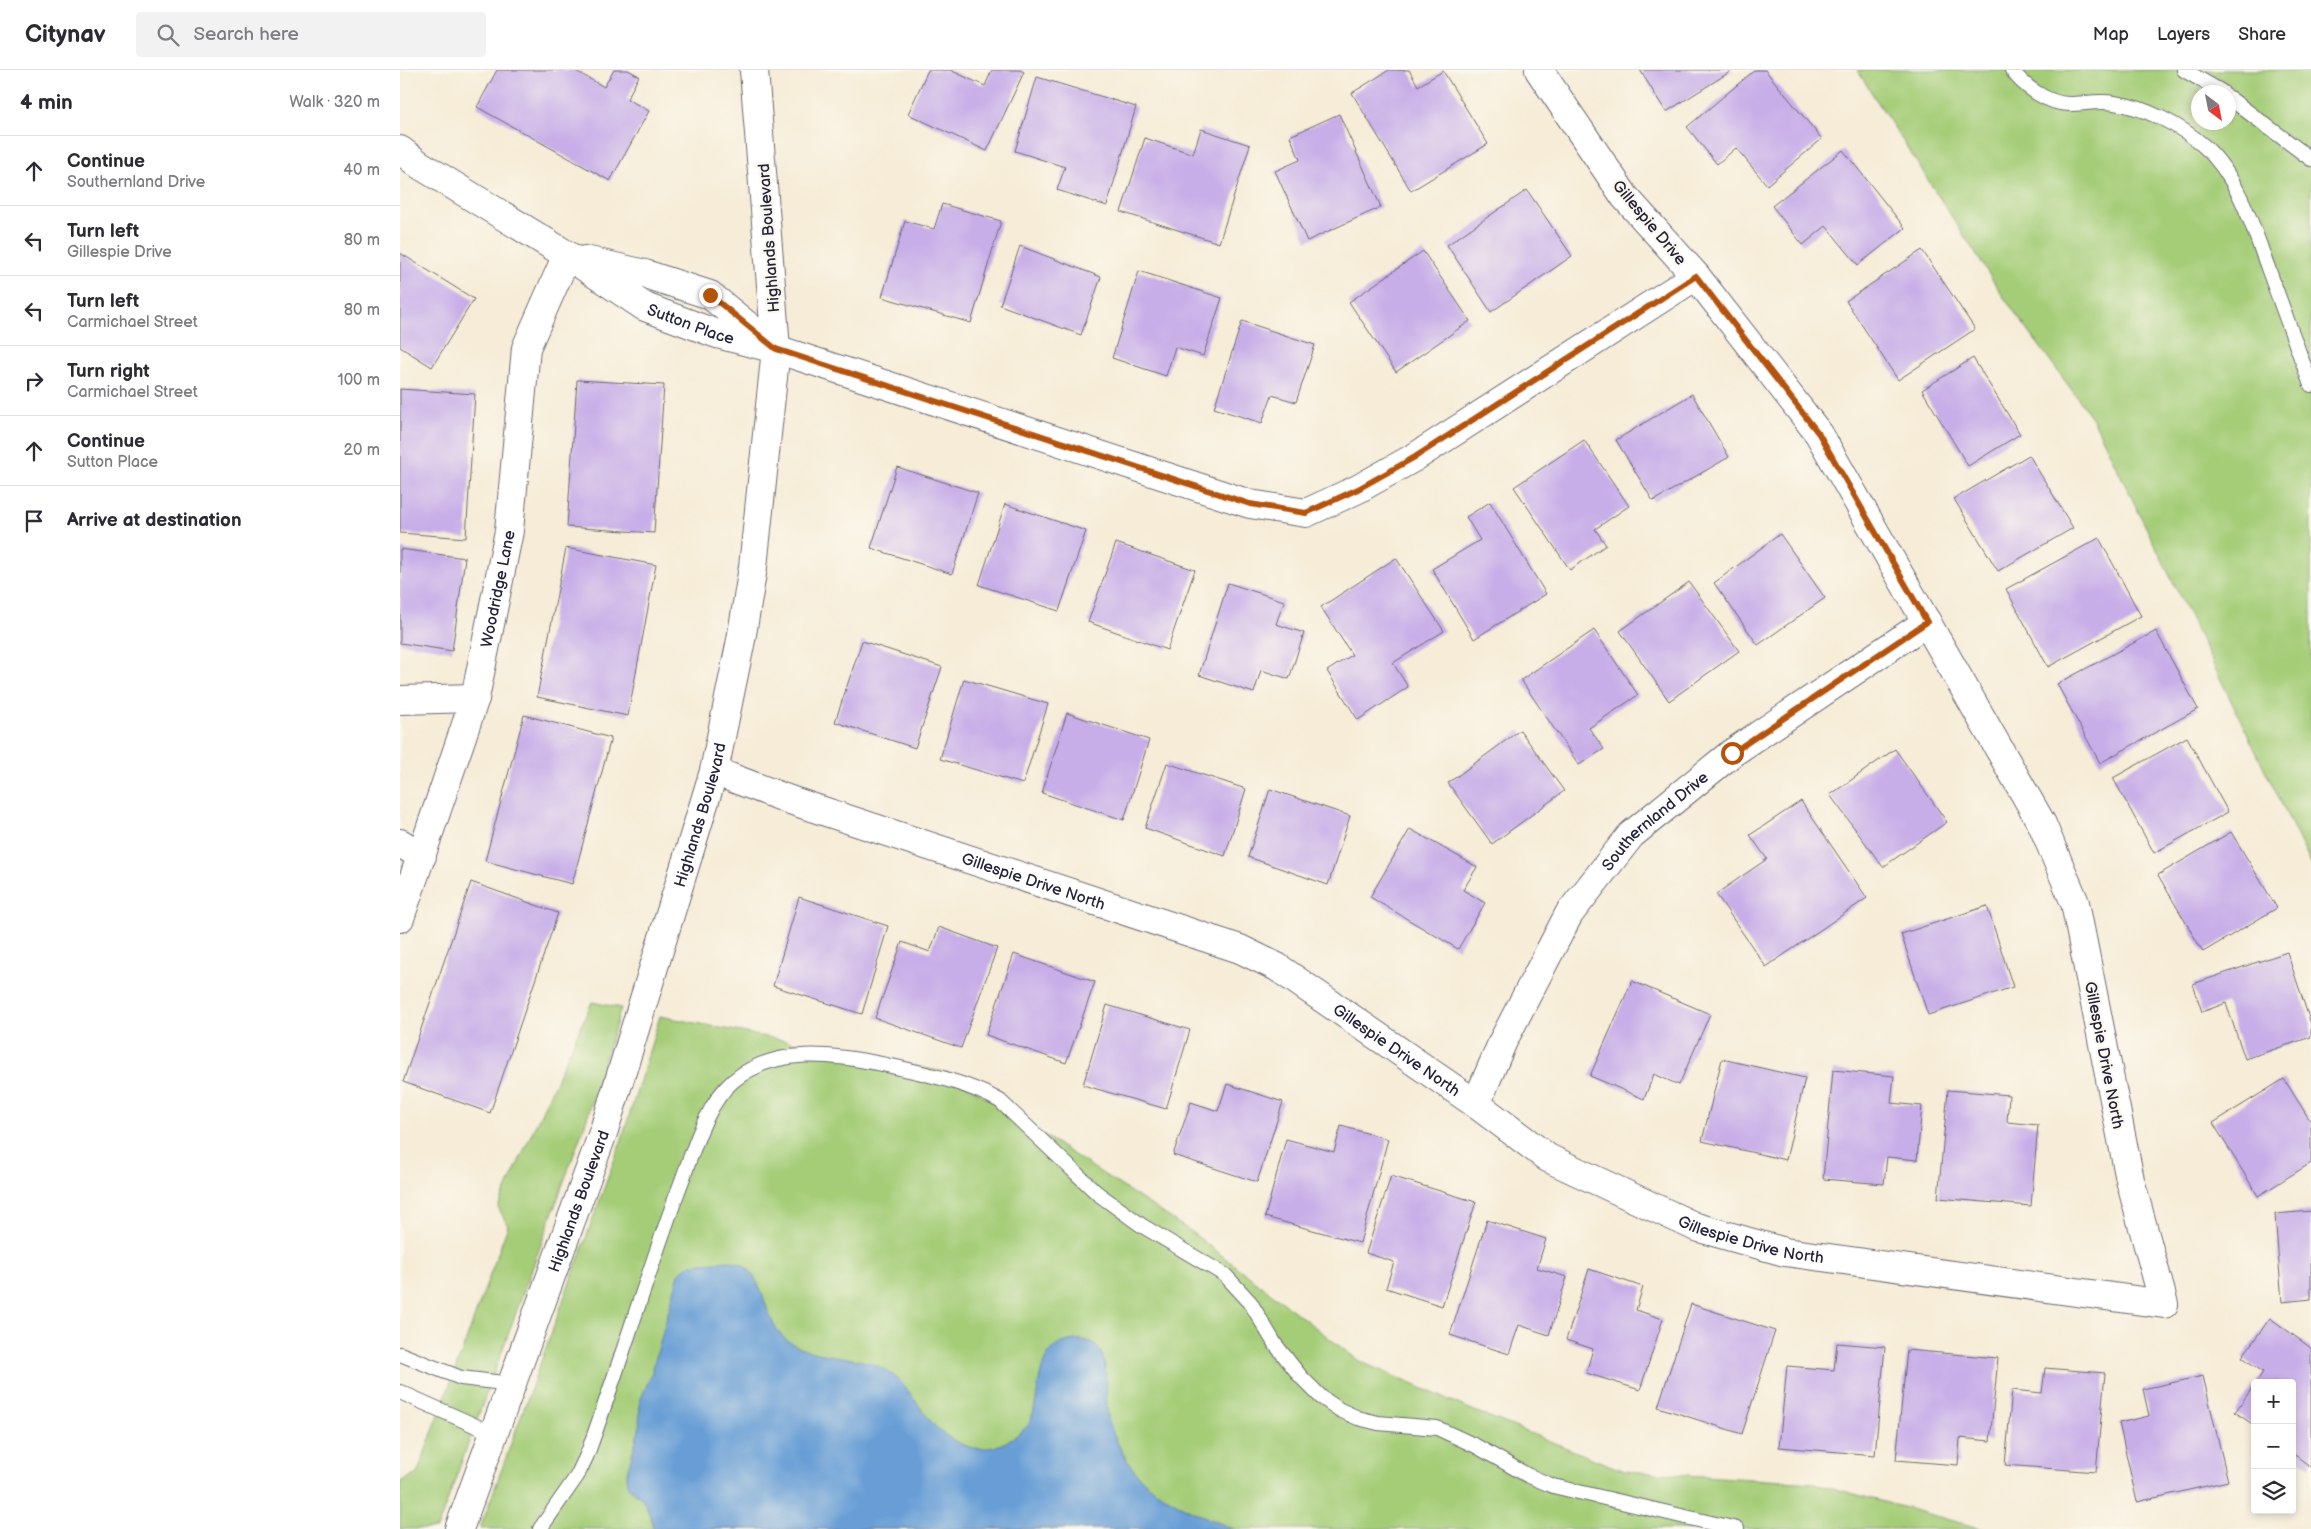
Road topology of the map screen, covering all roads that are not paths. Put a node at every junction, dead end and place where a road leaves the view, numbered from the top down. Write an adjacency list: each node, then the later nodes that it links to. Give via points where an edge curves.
1 (754, 70): 11 (street, Highlands Boulevard)
2 (1539, 70): 10 (street, Gillespie Drive, via 1625,197)
3 (2012, 70): 12 (lane, via 2032,90 2051,100 2067,104 2114,103 2138,109 2162,119 2206,147 2233,184 2250,219)
4 (2184, 70): 5 (lane)
5 (2210, 85)
6 (2236, 103): 8 (lane)
7 (400, 150): 9 (street, Sutton Place, via 420,166)
8 (2311, 159)
9 (566, 255): 11 (street, Sutton Place, via 645,307 717,334); 14 (street, Woodridge Lane, via 526,348 510,531)
10 (1696, 276): 11 (street, Sutton Place, via 1415,457 1306,513 1250,504); 13 (street, Gillespie Drive, via 1819,434)
11 (776, 349): 16 (street, Highlands Boulevard, via 753,567)
12 (2311, 385)
13 (1927, 622): 19 (street, Southernland Drive, via 1732,753 1631,835 1569,914 1503,1041); 19 (street, Gillespie Drive North, via 2042,824 2075,903 2130,1180 2164,1304 1785,1252 1696,1227 1548,1158)
14 (475, 698): 15 (street); 17 (street, Woodridge Lane)
15 (400, 700)
16 (714, 771): 19 (street, Gillespie Drive North, via 790,800 1240,949 1277,967); 21 (street, Highlands Boulevard, via 604,1130)
17 (411, 850): 18 (street, Woodridge Lane)
18 (400, 918)
19 (1476, 1104)
20 (400, 1354): 21 (lane, via 461,1378)
21 (512, 1384): 23 (street, Highlands Boulevard)
22 (400, 1392): 23 (lane)
23 (494, 1434): 24 (street, Highlands Boulevard)
24 (458, 1529)
25 (540, 1529): 26 (lane, via 577,1476 587,1455 648,1272 711,1108 734,1080 764,1064 801,1055 829,1055 888,1066 958,1083 1000,1101 1097,1193 1141,1226 1225,1275 1250,1302 1275,1344 1301,1377 1340,1410 1378,1423 1437,1428 1553,1486)
26 (1737, 1529)

